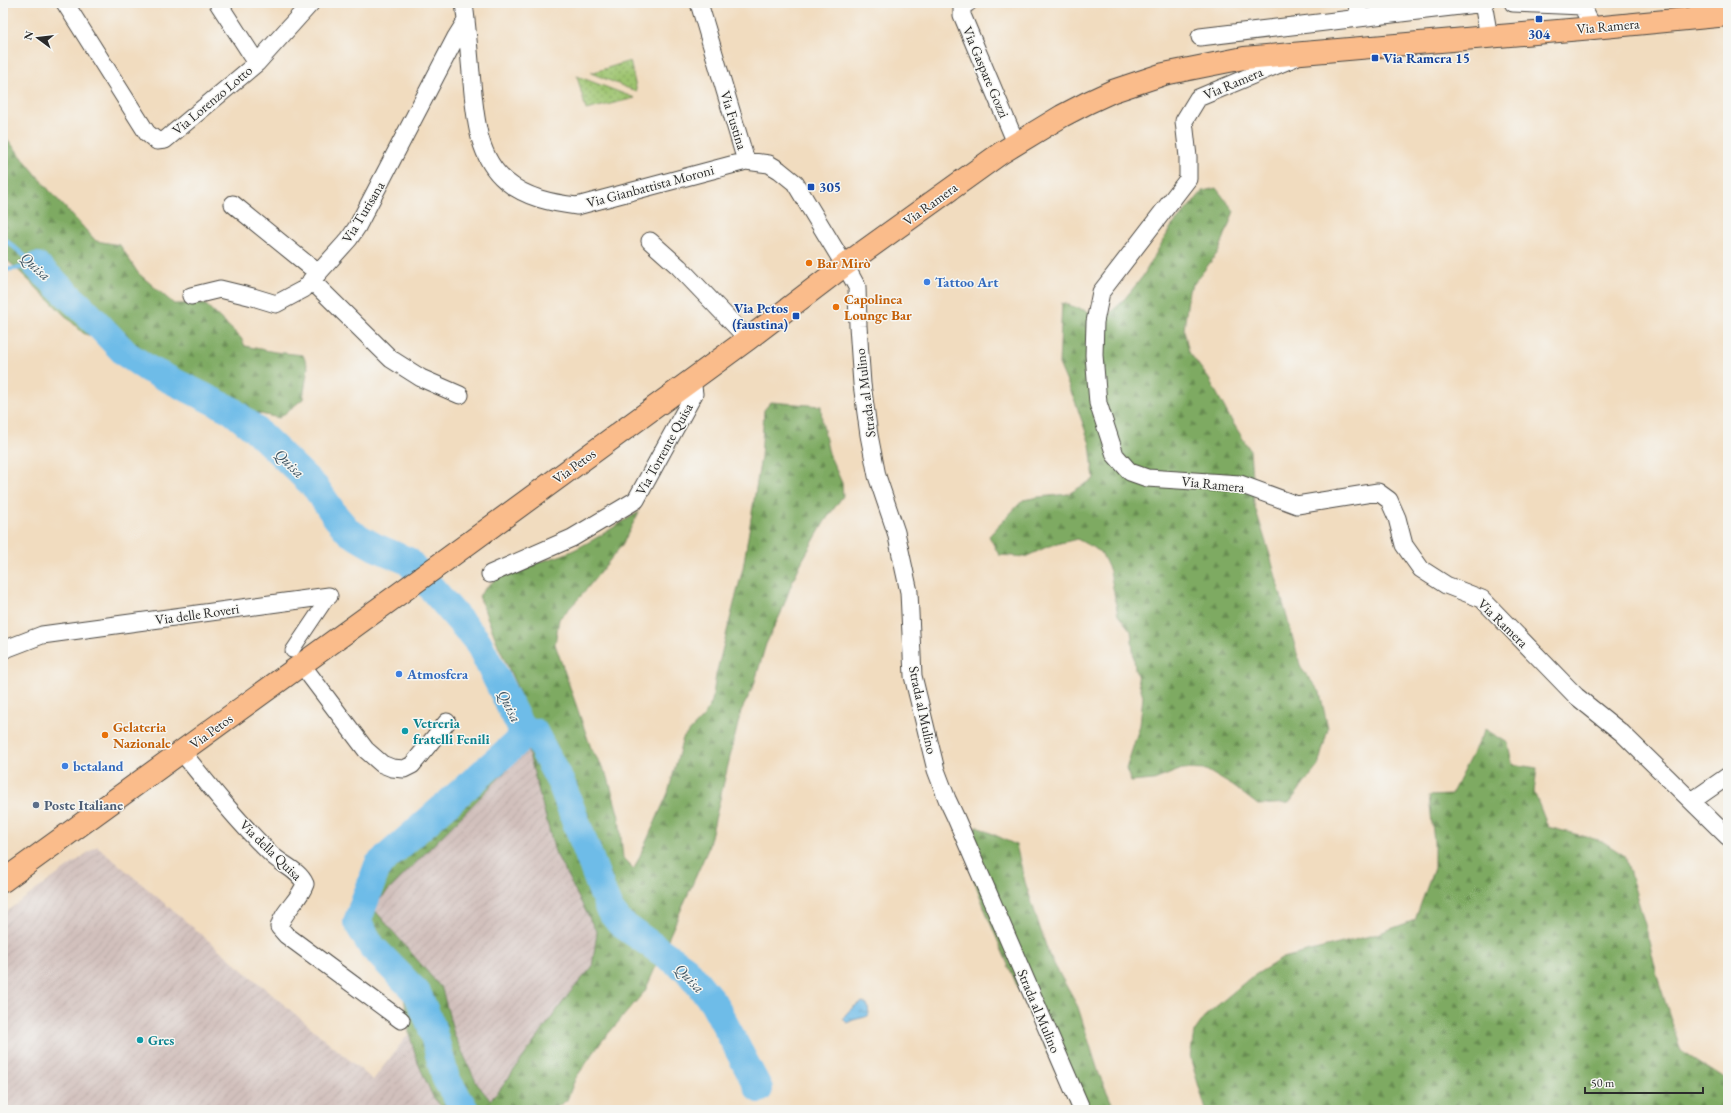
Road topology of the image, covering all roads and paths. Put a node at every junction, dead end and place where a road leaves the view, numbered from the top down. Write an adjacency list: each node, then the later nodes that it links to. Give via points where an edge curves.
1 (65, 3): 17 (street, Via Lorenzo Lotto, via 147,134 157,141 165,140)
2 (218, 3): 17 (street)
3 (311, 3): 17 (street, Via Lorenzo Lotto)
4 (464, 3): 12 (street, Via Gianbattista Moroni)
5 (699, 3): 19 (street, Via Fustina)
6 (968, 3): 18 (street, Via Gaspare Gozzi, via 962,6 962,15)
7 (1484, 3): 10 (street); 15 (street)
8 (1513, 3): 13 (street, via 1582,6)
9 (1699, 10): 11 (main road, Via Ramera); 13 (main road, Via Ramera)
10 (1358, 11): 14 (street)
11 (1728, 15)
12 (466, 21): 19 (street, Via Gianbattista Moroni, via 475,114 480,136 495,170 526,194 550,203 577,206); 23 (street, Via Turisana, via 358,227)
13 (1593, 28): 15 (main road, Via Ramera)
14 (1200, 37)
15 (1489, 37): 16 (main road, Via Ramera)
16 (1310, 51): 18 (main road, Via Ramera, via 1244,58 1164,74 1113,91 1087,103); 35 (street, Via Ramera, via 1198,98 1184,121 1188,179 1101,292 1095,322 1094,355 1098,403 1115,455 1130,472 1147,478 1240,484 1297,505 1378,492 1389,500 1404,544 1421,569 1446,585 1482,599 1576,696 1622,733)
17 (257, 63)
18 (1016, 143): 22 (main road, Via Ramera)
19 (746, 161): 22 (street, Via Fustina, via 769,164 795,183)
20 (233, 204): 23 (street)
21 (650, 241): 25 (street, via 679,267)
22 (845, 265): 25 (main road, Via Petos); 39 (street, Strada al Mulino, via 857,287 862,384 869,435 877,476 896,532 909,592 913,676 936,770)
23 (315, 276): 24 (street, Via Turisana, via 304,289 276,304 220,289); 27 (street, via 391,359 421,378)
24 (191, 296)
25 (748, 339): 26 (main road, Via Petos)
26 (692, 380): 28 (street, Via Torrente Quisa, via 694,394 636,500 572,538); 31 (main road, Via Petos, via 397,595)
27 (460, 395)
28 (490, 574)
29 (329, 596): 30 (street, Via delle Roveri, via 42,635); 31 (street, Via delle Roveri)
30 (3, 650)
31 (297, 658): 32 (street, via 366,750 382,764 404,769 412,765); 33 (main road, Via Petos)
32 (447, 722)
33 (182, 752): 37 (main road, Via Petos); 38 (street, Via della Quisa, via 255,838 272,855 302,877 305,884 302,894 281,919 279,927 286,935)
34 (1728, 776): 35 (street)
35 (1692, 801): 36 (street, Via Ramera)
36 (1728, 837)
37 (3, 881)
38 (401, 1020)
39 (1082, 1110)

